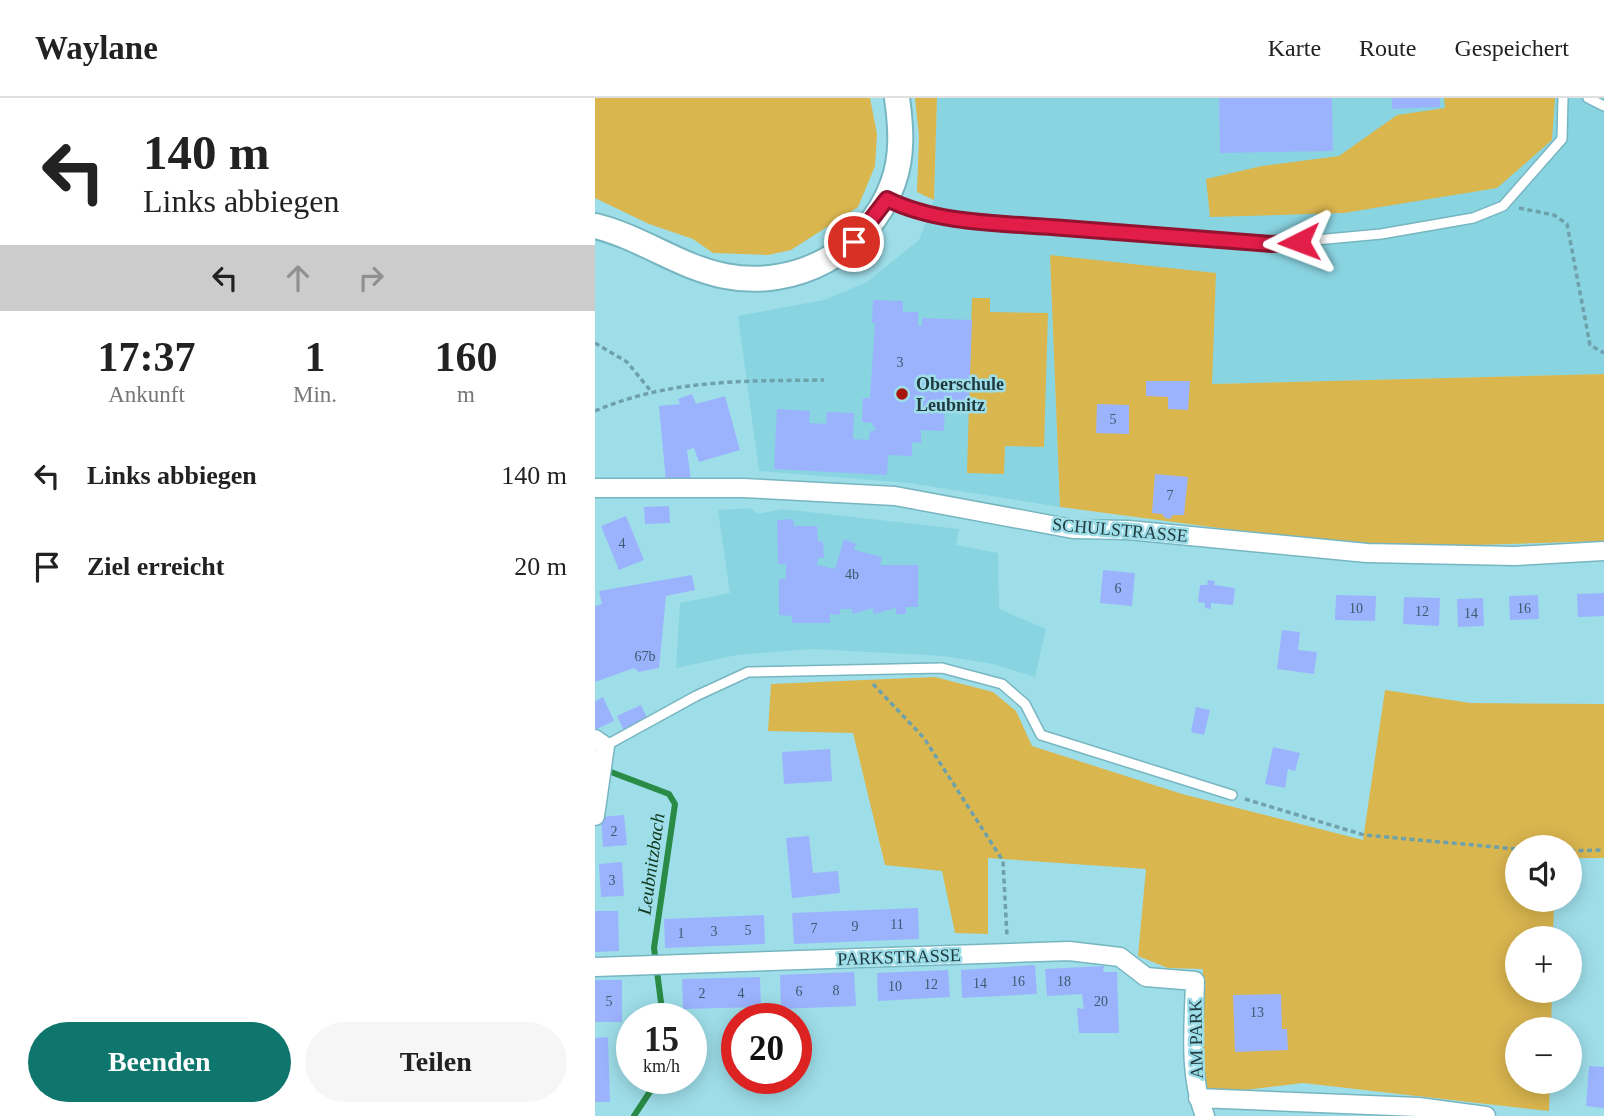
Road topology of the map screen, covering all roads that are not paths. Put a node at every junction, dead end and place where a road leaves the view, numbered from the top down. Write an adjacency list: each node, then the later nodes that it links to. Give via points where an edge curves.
1 (897, 98): 5 (main road, via 901,138)
2 (1563, 98): 5 (lane, via 1562,139 1503,205 1473,218 1381,234 1272,244 933,215)
3 (1588, 98): 4 (lane)
4 (1604, 106)
5 (887, 199): 6 (main road, via 854,242 807,271 786,277 725,276)
6 (595, 226)
7 (595, 488): 8 (street, SCHULSTRASSE, via 743,488 895,496 1073,529 1367,553 1515,556)
8 (1604, 551)
9 (602, 749): 10 (lane, via 748,672 942,667 1002,684 1025,704 1041,735); 11 (street)
10 (1232, 795)
11 (595, 816)
12 (595, 967): 13 (street, PARKSTRASSE, via 1069,951 1120,957 1146,977)
13 (1195, 981): 14 (street, AM PARK)
14 (1198, 1098): 15 (street, AM PARK); 16 (street, AM PARK, via 1418,1107)
15 (1205, 1116)
16 (1486, 1116)

